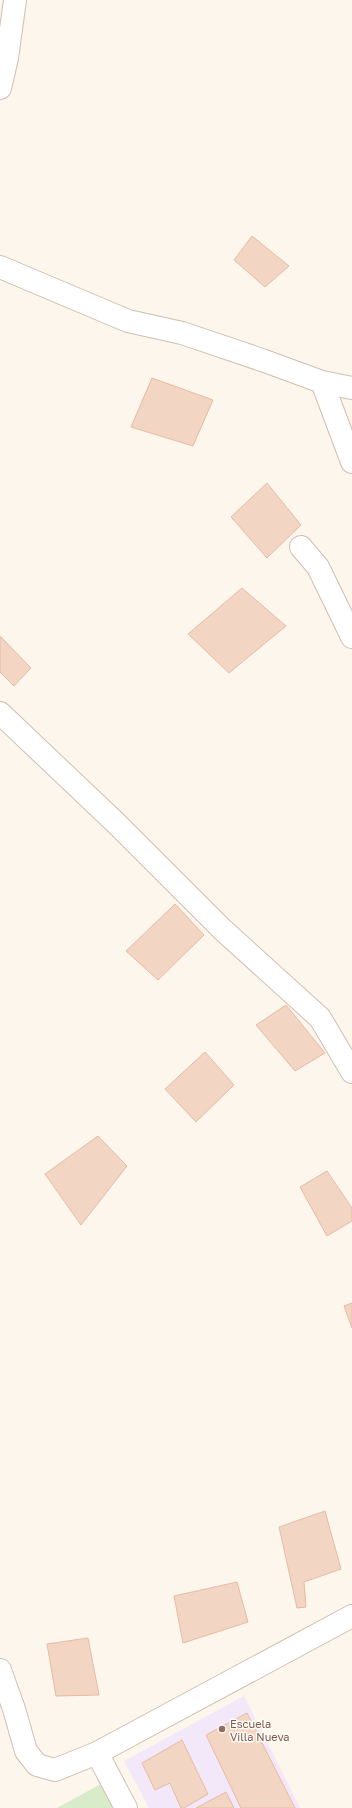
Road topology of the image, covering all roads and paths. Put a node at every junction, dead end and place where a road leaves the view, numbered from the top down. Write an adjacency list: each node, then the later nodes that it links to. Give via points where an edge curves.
1 (15, 0): 2 (street)
2 (0, 88)
3 (0, 267): 4 (street, via 128,321 182,333)
4 (322, 382): 5 (street); 6 (street)
5 (352, 388)
6 (352, 462)
7 (301, 547): 8 (street, via 318,567)
8 (352, 637)
9 (0, 713): 10 (street, via 118,825 223,930 320,1018)
10 (352, 1072)
11 (352, 1616): 13 (street)
12 (0, 1670): 13 (street, via 26,1751 37,1765 55,1770)
13 (97, 1753): 14 (street)
14 (126, 1808)

